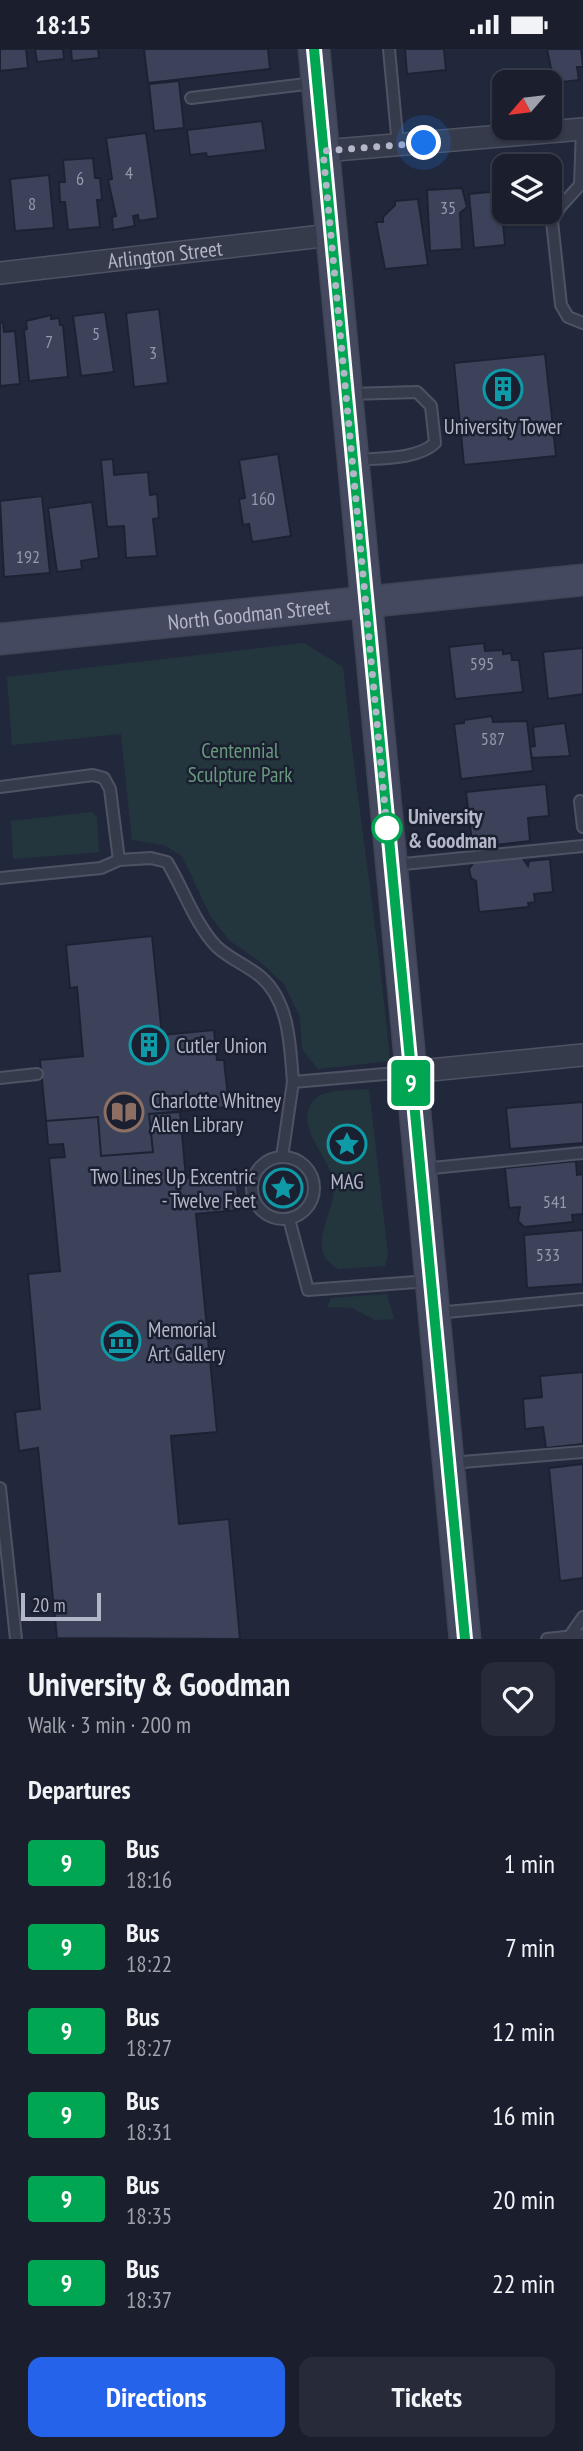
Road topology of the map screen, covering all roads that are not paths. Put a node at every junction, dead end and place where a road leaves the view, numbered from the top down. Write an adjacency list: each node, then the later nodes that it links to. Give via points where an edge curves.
1 (314, 49): 3 (main road)
2 (389, 49): 6 (lane)
3 (317, 83): 4 (lane); 7 (main road)
4 (191, 98)
5 (582, 129): 6 (street); 8 (lane)
6 (398, 146): 7 (street)
7 (323, 151): 9 (main road)
8 (581, 186): 11 (lane, via 552,221 561,305 568,317)
9 (331, 235): 10 (street, Arlington Street); 12 (main road)
10 (0, 273)
11 (583, 323)
12 (346, 395): 13 (main road); 13 (lane, via 417,391 431,406 435,443 428,449)
13 (352, 461): 15 (main road)
14 (583, 580): 15 (main road, North Goodman Street)
15 (365, 600): 16 (main road, North Goodman Street); 22 (main road)
16 (0, 639)
17 (0, 787): 21 (lane, via 93,775 104,778 110,789)
18 (580, 801): 19 (lane)
19 (583, 827)
20 (583, 846): 22 (lane)
21 (118, 860): 23 (lane, via 101,868); 28 (lane, via 167,862 199,924 216,945 261,977 276,996 287,1022)
22 (391, 865): 25 (main road)
23 (0, 878)
24 (583, 1055): 25 (street)
25 (410, 1072): 28 (lane); 31 (main road)
26 (37, 1075): 27 (lane)
27 (0, 1078)
28 (293, 1082): 30 (lane)
29 (583, 1153): 31 (lane)
30 (282, 1157): 32 (lane, via 309,1170 314,1189 307,1208); 32 (lane, via 263,1164 252,1191 260,1210)
31 (419, 1169): 33 (main road)
32 (289, 1219): 33 (lane, via 308,1290)
33 (430, 1281): 35 (main road)
34 (583, 1299): 35 (lane)
35 (433, 1314): 37 (main road)
36 (583, 1452): 37 (lane)
37 (448, 1464): 43 (main road)
38 (0, 1488): 42 (lane)
39 (583, 1617): 41 (lane)
40 (583, 1635): 41 (lane)
41 (569, 1637): 44 (lane)
42 (16, 1639)
43 (465, 1639)
44 (547, 1639)

